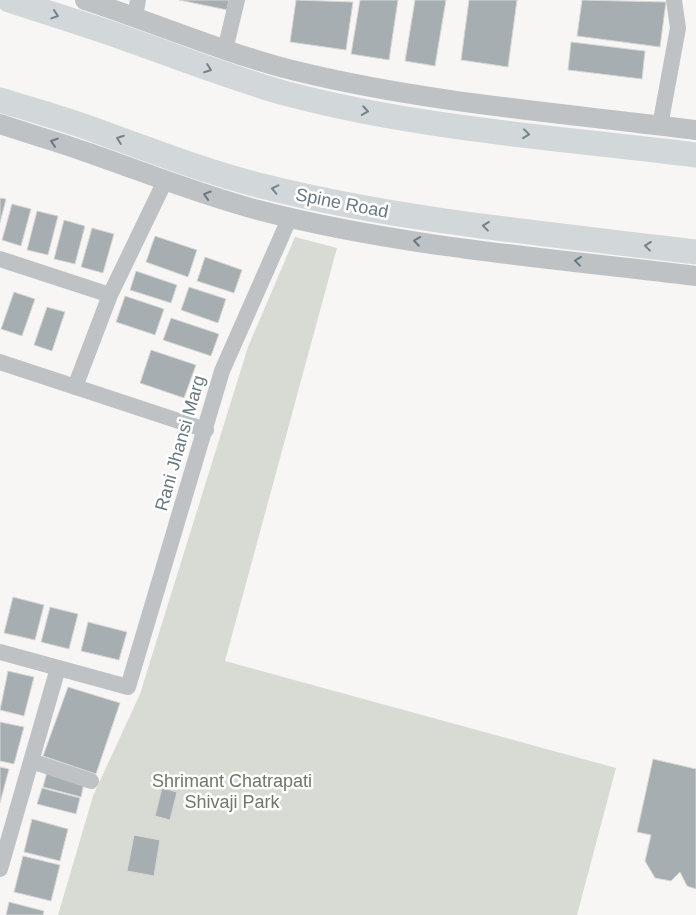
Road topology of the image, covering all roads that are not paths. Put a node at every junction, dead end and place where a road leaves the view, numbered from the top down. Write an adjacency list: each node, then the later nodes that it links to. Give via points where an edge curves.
1 (9, 0): 11 (main road, one-way to 11, via 218,73 348,108)
2 (85, 0): 5 (street)
3 (237, 0): 6 (street)
4 (674, 0): 9 (street, via 678,28)
5 (136, 8): 6 (street)
6 (225, 50): 9 (street, via 362,86)
7 (0, 100): 14 (main road, Spine Road, one-way to 7, via 339,204 264,187 187,164)
8 (0, 124): 12 (street, Spine Road, one-way to 8)
9 (660, 126): 10 (street)
10 (696, 130)
11 (696, 155)
12 (165, 181): 13 (street, Spine Road, one-way to 12); 17 (street)
13 (290, 217): 16 (street, Spine Road, one-way to 13, via 433,243); 20 (street, Rani Jhansi Marg, via 222,371)
14 (696, 252)
15 (0, 259): 17 (street)
16 (696, 276)
17 (110, 295): 19 (street)
18 (0, 362): 19 (street)
19 (75, 387): 20 (street)
20 (206, 430): 22 (street, Rani Jhansi Marg, via 128,687)
21 (0, 652): 22 (street)
22 (58, 668): 23 (street)
23 (31, 761): 24 (street); 25 (street)
24 (91, 781)
25 (0, 869)

